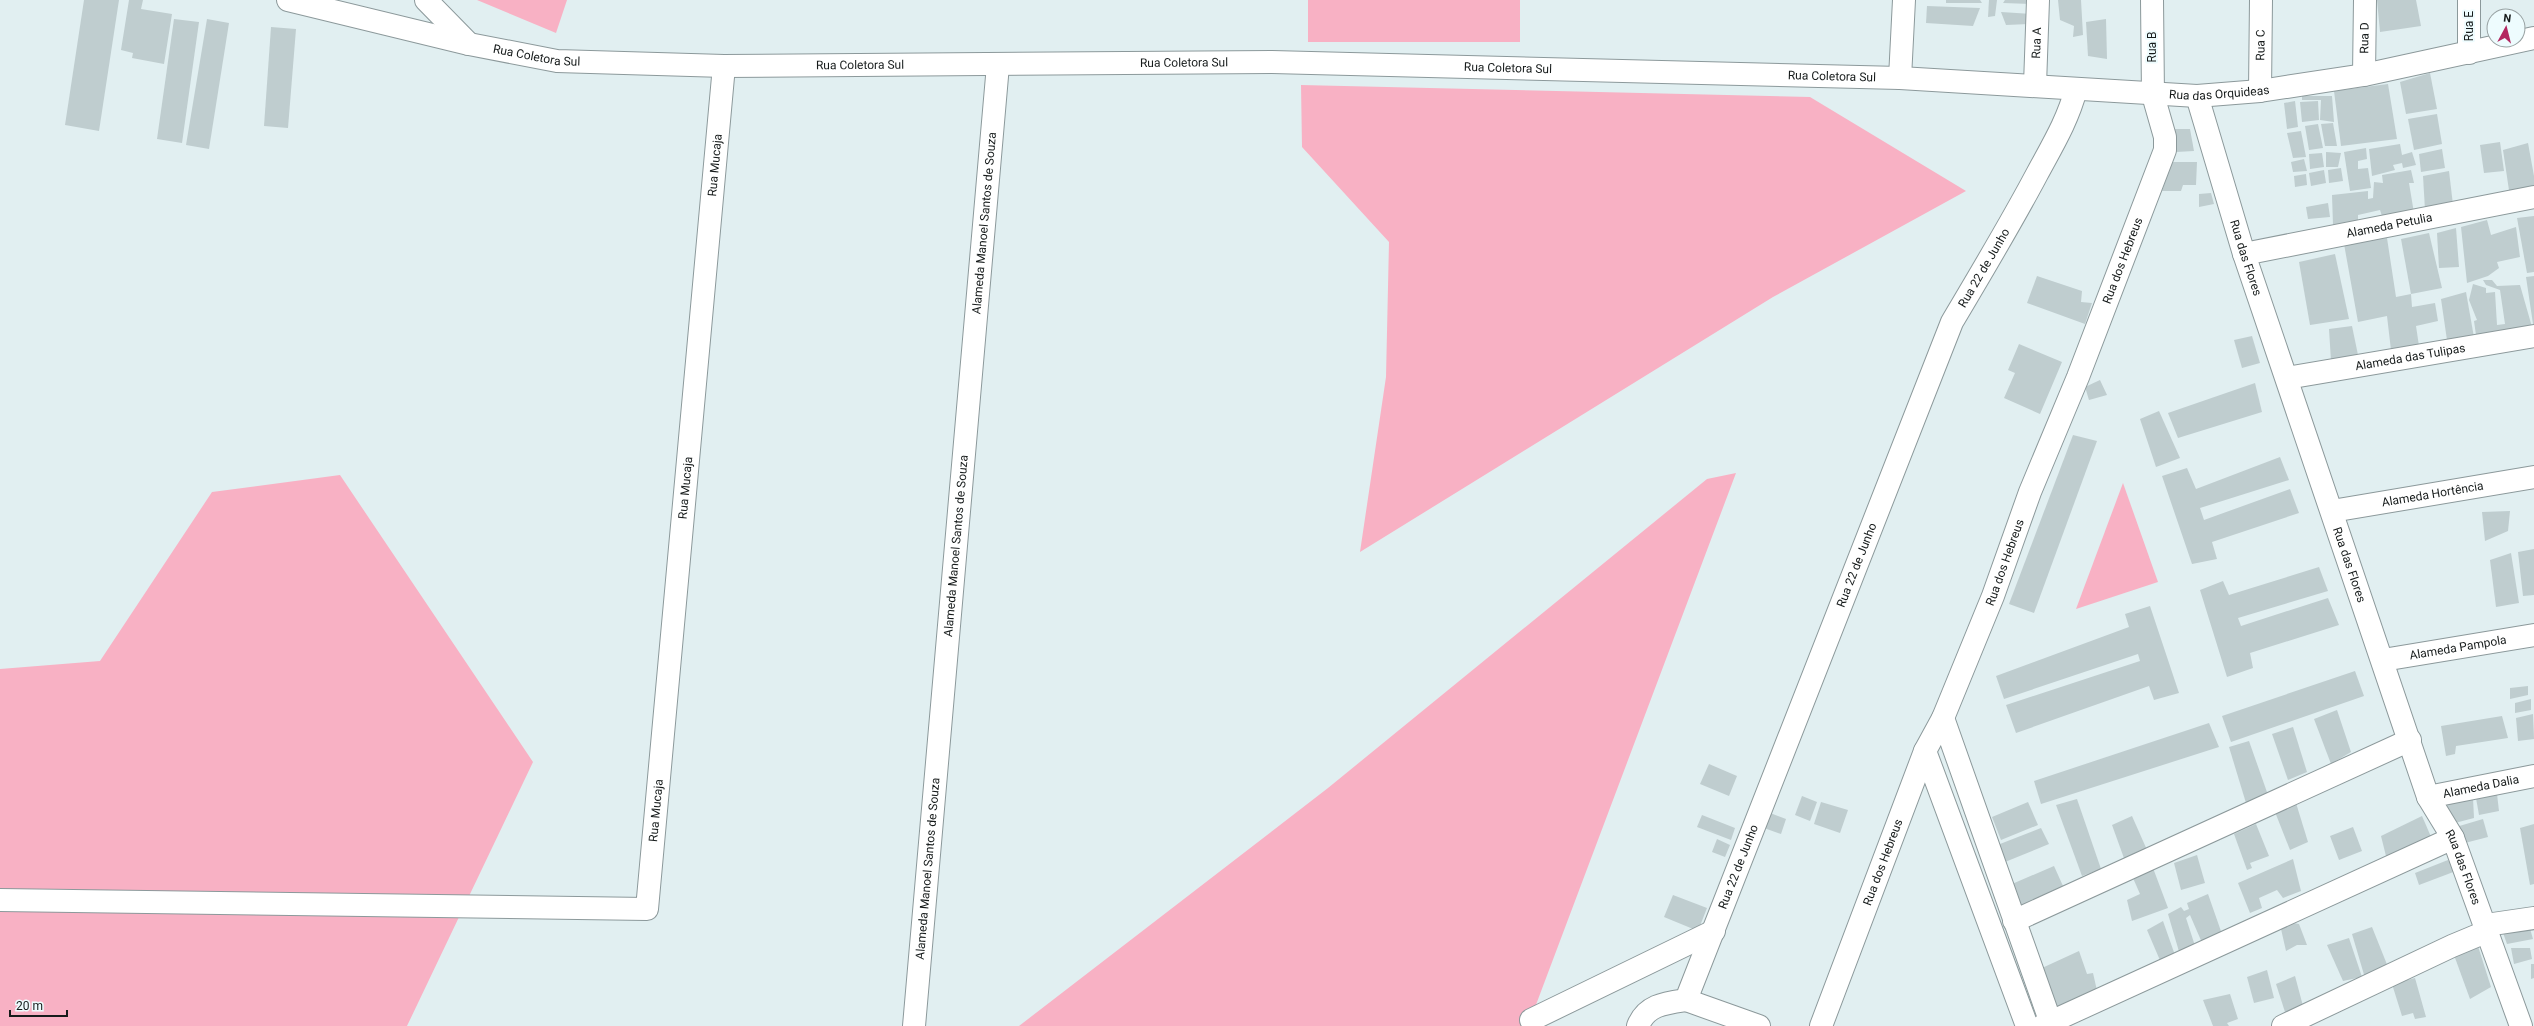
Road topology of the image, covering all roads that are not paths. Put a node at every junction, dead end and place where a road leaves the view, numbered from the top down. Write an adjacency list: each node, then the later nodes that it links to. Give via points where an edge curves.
1 (288, 0): 10 (street, Rua Coletora Sul)
2 (426, 0): 10 (street)
3 (1904, 0): 15 (street)
4 (2038, 0): 16 (street, Rua A)
5 (2152, 0): 19 (street, Rua B)
6 (2261, 0): 18 (street, Rua C)
7 (2365, 0): 14 (street, Rua D)
8 (2469, 0): 11 (street, Rua E)
9 (2534, 38): 11 (street, Rua das Orquideas)
10 (469, 44): 13 (street, Rua Coletora Sul, via 557,61)
11 (2468, 53): 14 (street, Rua das Orquideas)
12 (998, 65): 13 (street, Rua Coletora Sul); 15 (street, Rua Coletora Sul, via 1272,62); 43 (street, Alameda Manoel Santos de Souza)
13 (724, 66): 35 (street, Rua Mucaja, via 647,909)
14 (2364, 75): 18 (street, Rua das Orquideas)
15 (1900, 78): 16 (street, Rua das Orquideas)
16 (2035, 86): 17 (street, Rua das Orquideas)
17 (2076, 88): 19 (street, Rua das Orquideas); 39 (street, Rua 22 de Junho, via 2058,137 2000,244 1952,322)
18 (2260, 91): 20 (street, Rua das Orquideas)
19 (2152, 95): 20 (street, Rua das Orquideas); 29 (street, Rua dos Hebreus, via 2165,137 2165,150 2081,370 2030,492 1993,596)
20 (2197, 96): 22 (street, Rua das Flores)
21 (2534, 197): 22 (street, Alameda Petulia)
22 (2244, 254): 24 (street, Rua das Flores)
23 (2534, 336): 24 (street, Alameda das Tulipas)
24 (2287, 378): 26 (street, Rua das Flores)
25 (2534, 477): 26 (street, Alameda Hortência)
26 (2332, 511): 28 (street, Rua das Flores)
27 (2534, 635): 28 (street, Alameda Pampola)
28 (2383, 660): 30 (street, Rua das Flores)
29 (1943, 718): 31 (street, Rua dos Hebreus); 37 (street)
30 (2410, 740): 33 (street, Rua das Flores); 37 (street)
31 (1926, 751): 46 (street, Rua dos Hebreus); 47 (street)
32 (2534, 776): 33 (street, Alameda Dalia)
33 (2428, 797): 34 (street, Rua das Flores)
34 (2453, 838): 38 (street, Rua das Flores); 42 (street)
35 (0, 900)
36 (2534, 918): 38 (street)
37 (2014, 921): 42 (street)
38 (2487, 928): 48 (street); 49 (street, Rua das Flores)
39 (1714, 931): 40 (street, Rua 22 de Junho); 41 (street)
40 (1686, 1000): 44 (street, via 1665,1003 1649,1009 1642,1016); 45 (street)
41 (1531, 1020)
42 (2048, 1024)
43 (914, 1026)
44 (1638, 1026)
45 (1759, 1026)
46 (1821, 1026)
47 (2027, 1026)
48 (2283, 1026)
49 (2521, 1026)

